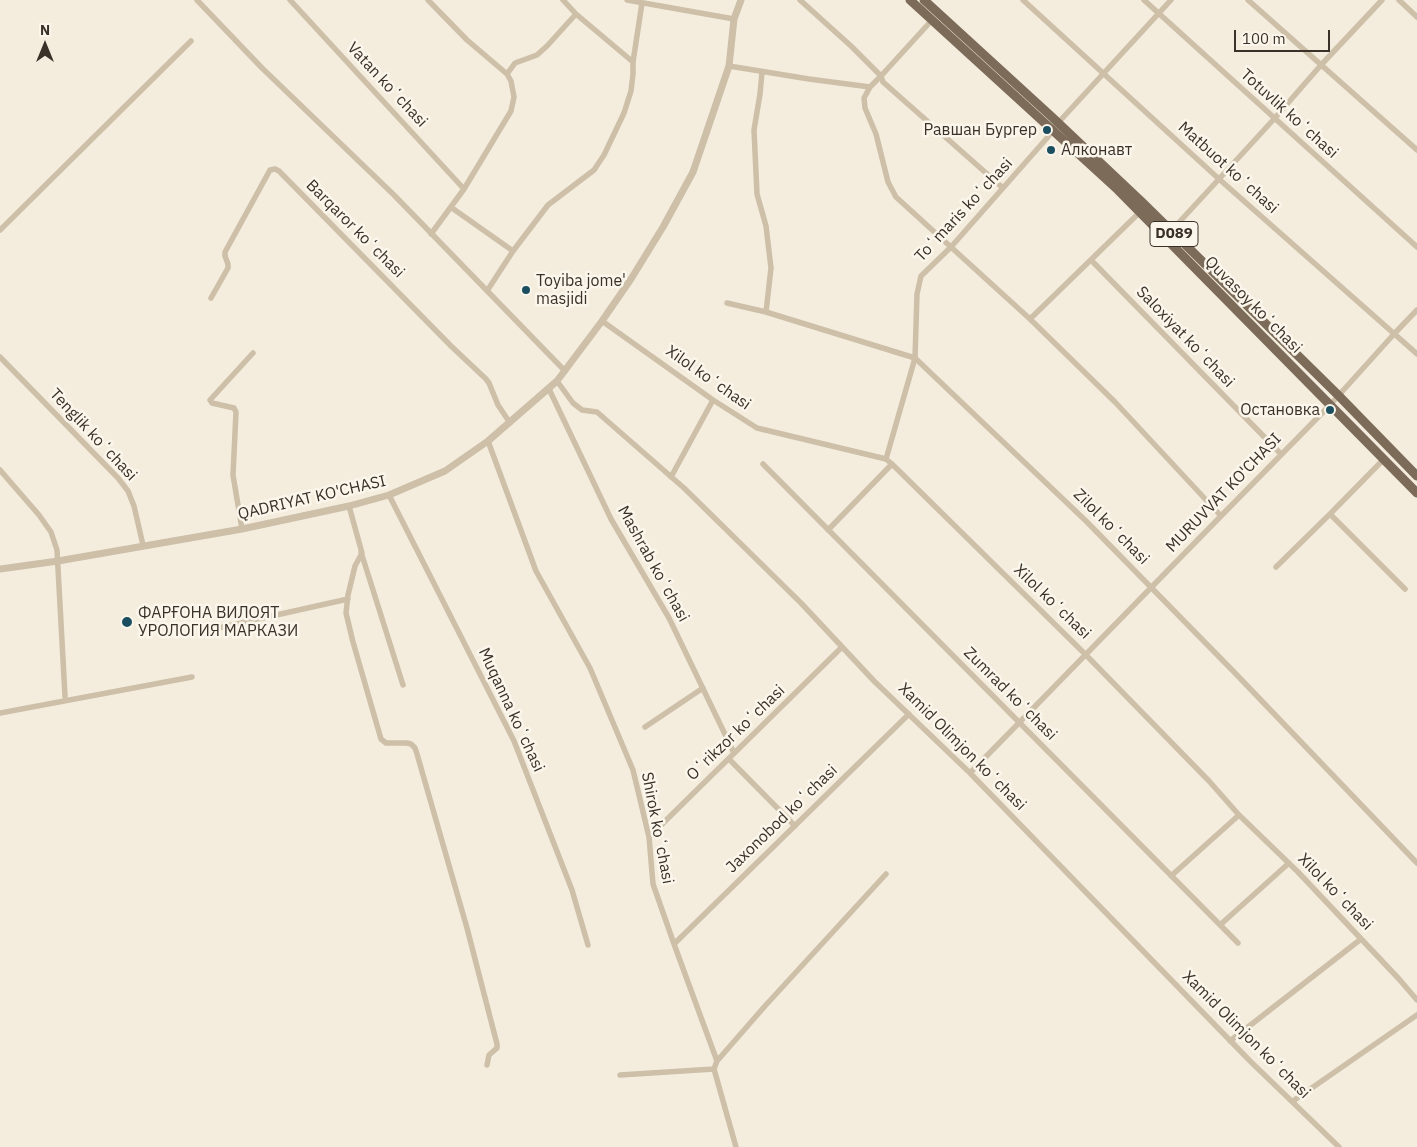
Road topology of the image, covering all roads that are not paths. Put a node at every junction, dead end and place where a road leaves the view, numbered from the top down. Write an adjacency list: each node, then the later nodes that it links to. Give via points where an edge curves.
1 (197, 0): 41 (street)
2 (290, 0): 36 (street, Vatan koʻchasi)
3 (428, 0): 27 (street, via 467,40)
4 (563, 0): 17 (street)
5 (627, 0): 16 (street)
6 (741, 0): 20 (street, QADRIYAT KO'CHASI)
7 (800, 0): 29 (street)
8 (910, 0): 21 (main road, Quvasoy koʻchasi / D089)
9 (924, 0): 32 (main road, Quvasoy koʻchasi / D089)
10 (1023, 0): 28 (street, Matbuot koʻchasi)
11 (1144, 0): 18 (street, Totuvlik koʻchasi)
12 (1171, 0): 18 (street, Toʻmaris koʻchasi)
13 (1248, 0): 24 (street)
14 (1382, 0): 24 (street)
15 (1399, 0): 19 (street)
16 (642, 3): 20 (street); 23 (street)
17 (576, 14): 23 (street); 27 (street, via 537,55 516,63)
18 (1159, 14): 28 (street, Toʻmaris koʻchasi); 31 (street, Totuvlik koʻchasi)
19 (1417, 17)
20 (734, 19): 25 (street, QADRIYAT KO'CHASI)
21 (935, 22): 29 (street); 32 (main road, Quvasoy koʻchasi / D089)
22 (191, 41): 39 (street)
23 (633, 62): 44 (street, via 631,91 599,164 548,205)
24 (1321, 65): 31 (street); 33 (street)
25 (729, 66): 26 (street); 52 (street, QADRIYAT KO'CHASI, via 693,172 631,279)
26 (762, 72): 30 (street); 50 (street, via 754,130 757,194 766,226 771,268)
27 (507, 74): 36 (street, via 514,97 512,111)
28 (1104, 74): 32 (street, Toʻmaris koʻchasi); 34 (street, Matbuot koʻchasi)
29 (881, 76): 30 (street); 35 (street, via 883,82)
30 (870, 86): 42 (street, via 864,98 865,108 876,134 888,182 896,197)
31 (1274, 119): 34 (street); 43 (street, Totuvlik koʻchasi)
32 (1055, 126): 35 (street, Toʻmaris koʻchasi); 38 (main road, Quvasoy koʻchasi / D089); 40 (main road, Quvasoy koʻchasi / D089)
33 (1417, 150)
34 (1220, 179): 40 (street); 53 (street, Matbuot koʻchasi)
35 (1003, 188): 42 (street, Toʻmaris koʻchasi)
36 (464, 189): 37 (street)
37 (452, 208): 41 (street); 44 (street)
38 (1137, 210): 45 (street); 63 (main road, Quvasoy koʻchasi / D089)
39 (0, 230)
40 (1170, 231): 61 (main road, Quvasoy koʻchasi / D089)
41 (431, 234): 46 (street)
42 (951, 247): 51 (street); 57 (street, Toʻmaris koʻchasi, via 921,276 917,294)
43 (1417, 247)
44 (513, 251): 46 (street)
45 (1090, 260): 51 (street); 66 (street, Saloxiyat koʻchasi)
46 (487, 291): 58 (street)
47 (211, 298): 64 (street, Barqaror koʻchasi, via 228,268 225,252 270,170 275,169 486,379 498,406)
48 (728, 303): 50 (street, Zilol koʻchasi)
49 (1417, 310): 53 (street)
50 (766, 312): 57 (street, Zilol koʻchasi)
51 (1030, 319): 78 (street, via 1115,402)
52 (602, 321): 58 (street, QADRIYAT KO'CHASI); 62 (street, Xilol koʻchasi)
53 (1394, 334): 55 (street, Matbuot koʻchasi); 61 (street)
54 (253, 353): 79 (street, via 210,400 234,408 236,412 233,475)
55 (1417, 354)
56 (0, 357): 81 (street, Tenglik koʻchasi, via 128,491)
57 (915, 358): 68 (street, Toʻmaris koʻchasi); 86 (street, Zilol koʻchasi, via 1086,520)
58 (565, 371): 59 (street, QADRIYAT KO'CHASI)
59 (557, 381): 60 (street, QADRIYAT KO'CHASI); 72 (street, Xamid Olimjon koʻchasi, via 573,403 582,410 597,412)
60 (549, 389): 64 (street, QADRIYAT KO'CHASI); 94 (street, Mashrab koʻchasi, via 611,519 668,618)
61 (1338, 395): 63 (street, MURUVVAT KO'CHASI); 73 (main road, Quvasoy koʻchasi / D089)
62 (713, 400): 68 (street, Xilol koʻchasi, via 757,428); 72 (street)
63 (1330, 405): 66 (street, MURUVVAT KO'CHASI); 67 (main road, Quvasoy koʻchasi / D089)
64 (510, 422): 65 (street, QADRIYAT KO'CHASI)
65 (488, 440): 75 (street, QADRIYAT KO'CHASI, via 445,471); 105 (street, Shirok koʻchasi, via 536,571 590,668 633,770)
66 (1281, 454): 78 (street, MURUVVAT KO'CHASI)
67 (1384, 459): 74 (main road, Quvasoy koʻchasi / D089); 77 (street)
68 (886, 460): 70 (street, Xilol koʻchasi)
69 (763, 464): 80 (street, Zumrad koʻchasi)
70 (892, 464): 80 (street); 91 (street, Xilol koʻchasi)
71 (0, 470): 83 (street, via 51,532)
72 (671, 476): 90 (street, Xamid Olimjon koʻchasi)
73 (1417, 476)
74 (1417, 493)
75 (389, 495): 76 (street, QADRIYAT KO'CHASI); 114 (street, Muqanna koʻchasi, via 514,741 572,890)
76 (350, 506): 79 (street, QADRIYAT KO'CHASI); 82 (street)
77 (1330, 514): 84 (street); 87 (street)
78 (1221, 516): 86 (street, MURUVVAT KO'CHASI)
79 (242, 529): 81 (street, QADRIYAT KO'CHASI)
80 (828, 530): 98 (street, Zumrad koʻchasi)
81 (143, 545): 83 (street, QADRIYAT KO'CHASI)
82 (361, 550): 88 (street); 93 (street)
83 (58, 561): 85 (street, QADRIYAT KO'CHASI); 95 (street)
84 (1276, 567)
85 (0, 569)
86 (1152, 588): 91 (street, MURUVVAT KO'CHASI); 107 (street, Zilol koʻchasi)
87 (1405, 589)
88 (348, 599): 89 (street); 119 (street, via 346,613 381,740 411,744 418,754 497,1044)
89 (209, 630)
90 (842, 647): 97 (street, Xamid Olimjon koʻchasi); 100 (street, Oʻrikzor koʻchasi)
91 (1086, 655): 98 (street, MURUVVAT KO'CHASI); 103 (street, Xilol koʻchasi)
92 (192, 676): 96 (street)
93 (403, 685)
94 (703, 688): 99 (street); 100 (street, Mashrab koʻchasi)
95 (65, 696)
96 (0, 713)
97 (909, 714): 102 (street, Xamid Olimjon koʻchasi); 104 (street, Jaxonobod koʻchasi)
98 (1019, 722): 102 (street, MURUVVAT KO'CHASI); 109 (street, Zumrad koʻchasi)
99 (645, 727)
100 (734, 753): 101 (street, Oʻrikzor koʻchasi)
101 (729, 758): 104 (street); 105 (street, Oʻrikzor koʻchasi)
102 (970, 773): 117 (street, Xamid Olimjon koʻchasi)
103 (1239, 814): 106 (street, Xilol koʻchasi); 109 (street)
104 (795, 826): 113 (street, Jaxonobod koʻchasi)
105 (649, 837): 113 (street, Shirok koʻchasi, via 653,884)
106 (1289, 863): 110 (street); 111 (street, Xilol koʻchasi)
107 (1417, 863)
108 (886, 874): 118 (street)
109 (1171, 876): 110 (street, Zumrad koʻchasi)
110 (1220, 925): 112 (street, Zumrad koʻchasi)
111 (1361, 939): 115 (street, Xilol koʻchasi); 117 (street)
112 (1238, 943)
113 (674, 944): 118 (street, Shirok koʻchasi)
114 (588, 945)
115 (1417, 1000)
116 (1417, 1015): 122 (street)
117 (1230, 1040): 122 (street, Xamid Olimjon koʻchasi)
118 (717, 1061): 120 (street)
119 (487, 1065)
120 (714, 1069): 121 (street); 123 (street)
121 (620, 1075)
122 (1293, 1102): 124 (street, Xamid Olimjon koʻchasi)
123 (736, 1147)
124 (1339, 1147)

